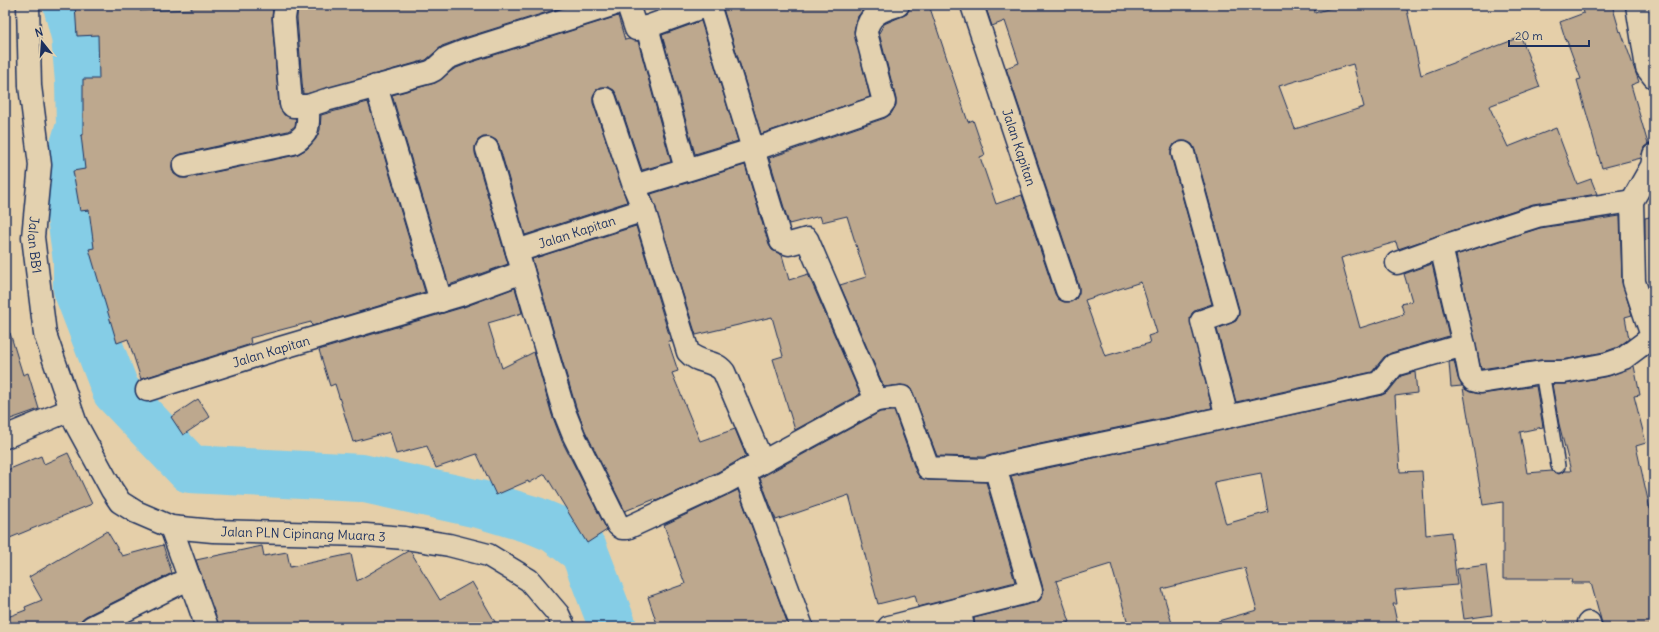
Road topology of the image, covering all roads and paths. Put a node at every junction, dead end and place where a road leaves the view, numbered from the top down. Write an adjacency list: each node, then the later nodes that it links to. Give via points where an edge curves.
1 (28, 5): 34 (street, Jalan BB1, via 30,86 40,165 33,237 45,334)
2 (286, 5): 13 (street, via 284,18 291,104)
3 (612, 5): 11 (street, via 465,51 447,58 430,72)
4 (628, 5): 9 (street, via 636,29)
5 (708, 5): 9 (street); 15 (street)
6 (898, 5): 15 (street, via 878,11 867,26 866,34 884,102 881,106)
7 (972, 5): 27 (street, Jalan Kapitan)
8 (1637, 5): 10 (street, via 1647,68)
9 (647, 27): 19 (street)
10 (1654, 77)
11 (376, 86): 13 (street); 28 (street)
12 (605, 99): 20 (street)
13 (308, 106): 18 (street, via 308,130 294,143)
14 (487, 150): 24 (street)
15 (752, 150): 19 (street); 33 (street, via 781,241 788,244 807,239)
16 (1183, 153): 35 (street, via 1227,312 1202,321)
17 (1654, 154): 21 (street, via 1652,166)
18 (184, 166)
19 (686, 169): 20 (street)
20 (634, 186): 22 (street)
21 (1632, 201): 23 (street, via 1537,216); 29 (street, via 1634,282)
22 (644, 210): 24 (street, Jalan Kapitan); 37 (street, via 688,352 698,360 712,362 724,372)
23 (1441, 246): 25 (street); 30 (street)
24 (517, 251): 26 (street)
25 (1397, 263)
26 (523, 272): 28 (street, Jalan Kapitan); 37 (street, via 564,411 618,526 628,528)
27 (1067, 290)
28 (441, 301): 32 (street, Jalan Kapitan)
29 (1653, 340): 31 (street, via 1624,358 1607,364 1564,372)
30 (1464, 345): 31 (street, via 1473,380 1480,382); 35 (street, via 1394,364 1379,383)
31 (1542, 372): 38 (lane)
32 (147, 390)
33 (876, 400): 37 (street); 39 (street, via 902,397 928,468 985,470)
34 (70, 410): 36 (street); 40 (street, Jalan PLN Cipinang Muara 3, via 120,502)
35 (1227, 417): 39 (street)
36 (5, 437)
37 (753, 466): 46 (street)
38 (1558, 466)
39 (995, 467): 42 (street, via 1031,591)
40 (171, 527): 41 (street); 45 (street, Jalan PLN Cipinang Muara 3, via 397,538 448,545 481,553 494,558 529,580 558,614)
41 (190, 578): 43 (street); 44 (street)
42 (961, 618): 47 (street)
43 (92, 627)
44 (207, 627)
45 (564, 627)
46 (802, 627)
47 (889, 627)

